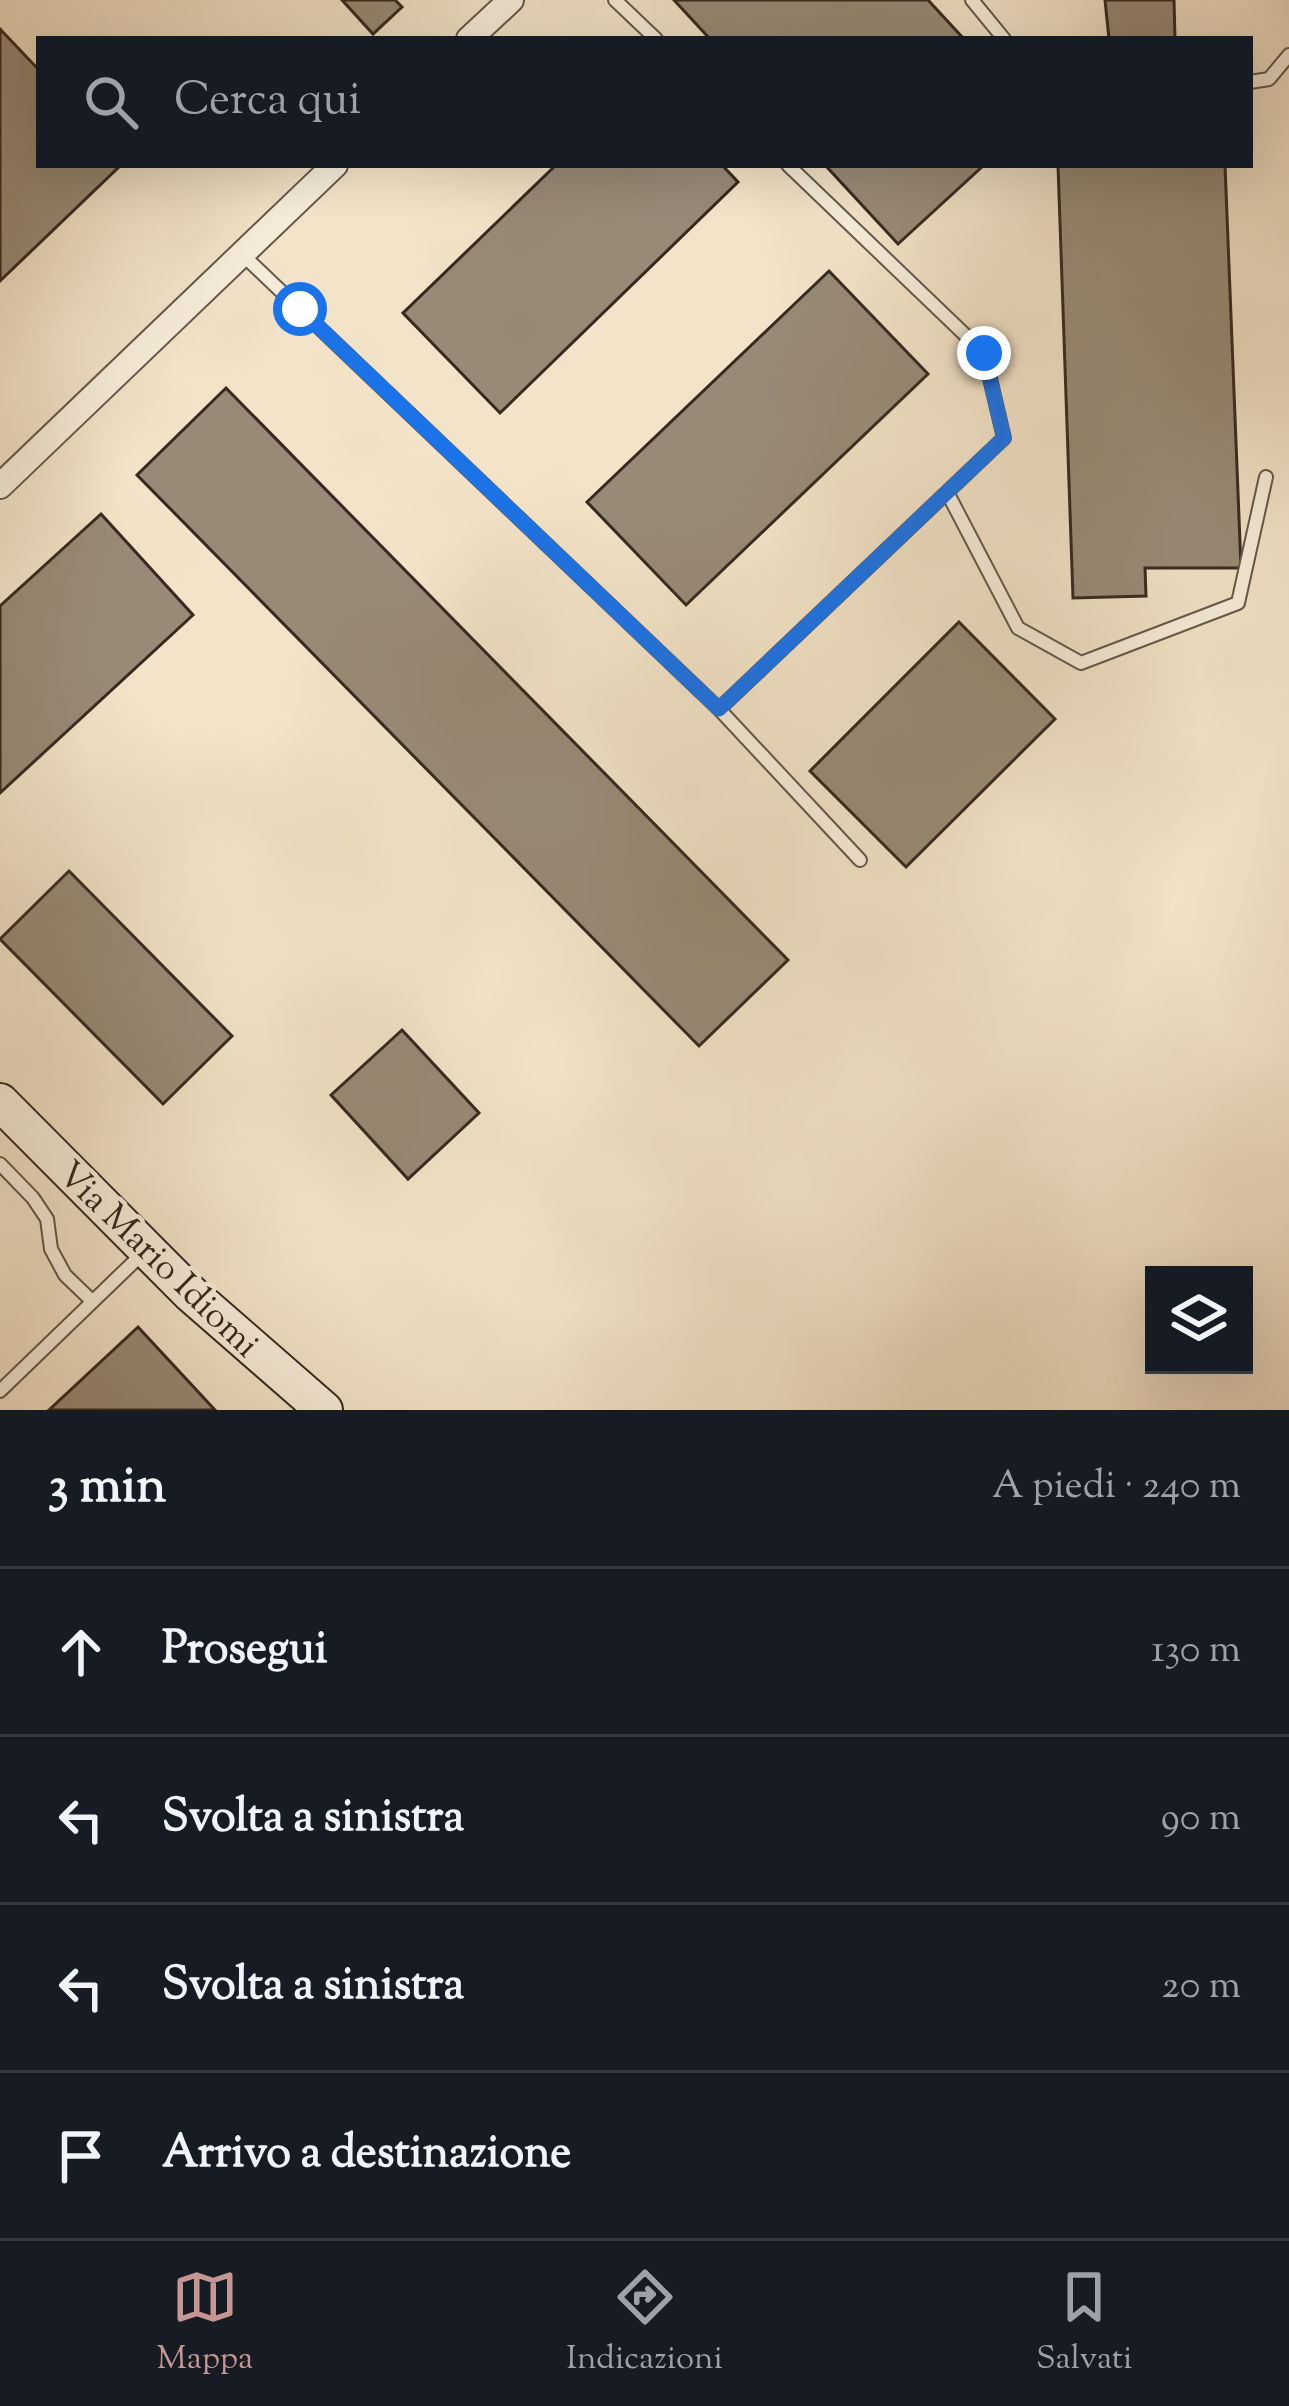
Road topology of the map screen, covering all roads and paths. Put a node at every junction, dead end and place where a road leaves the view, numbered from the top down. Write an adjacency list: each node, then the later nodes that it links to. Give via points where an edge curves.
1 (511, 0): 4 (street)
2 (615, 0): 5 (lane)
3 (972, 0): 6 (lane)
4 (472, 36)
5 (653, 36)
6 (1002, 36)
7 (1289, 55): 8 (lane, via 1269,79)
8 (1253, 82)
9 (332, 168): 11 (street)
10 (791, 168): 14 (lane, via 984,353 1004,438)
11 (242, 254): 13 (street); 15 (lane)
12 (1266, 477): 14 (lane, via 1238,603 1081,663 1018,628)
13 (0, 486)
14 (947, 492): 15 (lane)
15 (719, 709): 16 (lane)
16 (860, 860)
17 (0, 1102): 19 (street, Via Mario Idiomi)
18 (0, 1164): 20 (lane, via 47,1220 65,1276)
19 (147, 1249): 20 (lane); 22 (street, Via Mario Idiomi)
20 (92, 1301): 21 (lane)
21 (0, 1391)
22 (324, 1410)

